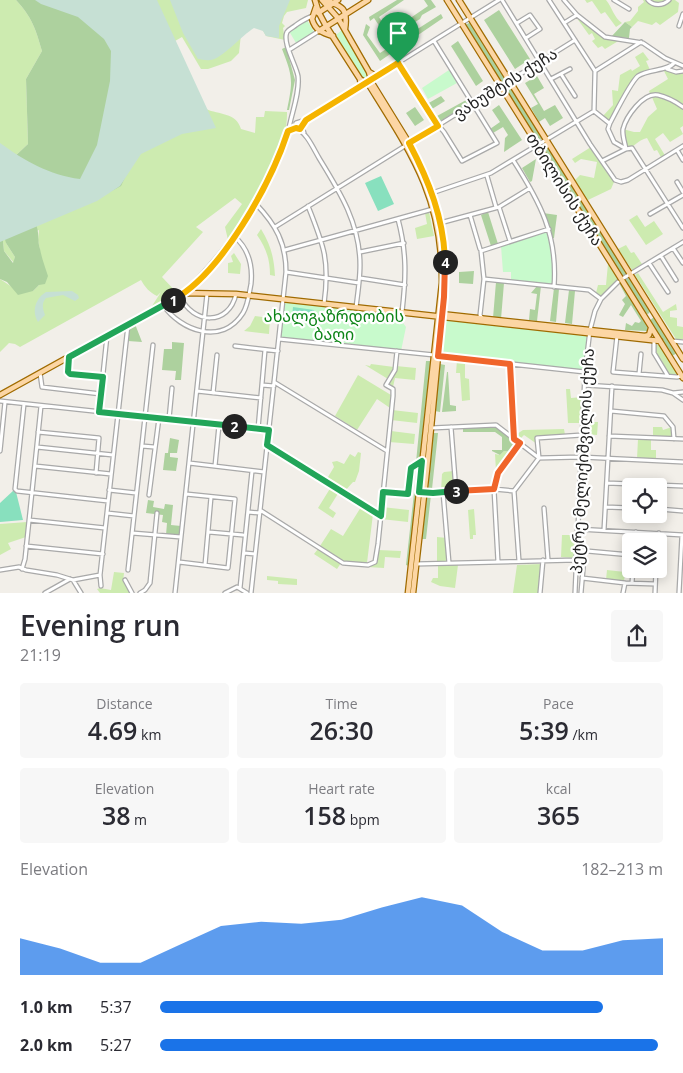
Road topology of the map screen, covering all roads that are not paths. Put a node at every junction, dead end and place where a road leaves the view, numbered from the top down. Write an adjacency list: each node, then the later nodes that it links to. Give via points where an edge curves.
1 (323, 0): 11 (main road); 13 (main road)
2 (368, 0): 16 (main road)
3 (447, 0): 22 (main road, თბილისის ქუჩა)
4 (459, 0): 21 (main road, თბილისის ქუჩა)
5 (501, 0): 21 (street); 23 (street)
6 (549, 0): 24 (street)
7 (564, 0): 18 (street)
8 (614, 0): 14 (street)
9 (648, 0): 10 (street, via 656,5 666,4)
10 (669, 0)
11 (336, 1): 13 (main road); 16 (main road)
12 (316, 2): 15 (main road); 19 (main road)
13 (329, 6): 15 (main road); 20 (main road)
14 (629, 9)
15 (319, 13): 19 (main road); 25 (main road)
16 (346, 14): 20 (main road); 28 (main road)
17 (683, 14): 26 (street)
18 (577, 15): 24 (street); 33 (street, via 608,38)
19 (313, 16): 27 (main road); 34 (street, via 288,32)
20 (338, 18): 25 (main road); 28 (main road)
21 (470, 18): 22 (street); 49 (main road, თბილისის ქუჩა)
22 (462, 23): 32 (street); 51 (main road, თბილისის ქუჩა)
23 (517, 23): 30 (street); 30 (street, via 530,15 540,29)
24 (564, 23): 31 (street)
25 (326, 26): 27 (main road); 29 (main road)
26 (679, 26)
27 (319, 31): 29 (main road); 34 (street)
28 (345, 31): 43 (main road)
29 (333, 36): 46 (main road)
30 (526, 38): 35 (street)
31 (575, 40): 35 (street, ვახუშტის ქუჩა); 41 (street)
32 (434, 41): 36 (street); 54 (street)
33 (641, 42): 37 (street); 41 (street)
34 (289, 50): 57 (street, via 298,76)
35 (540, 61): 47 (street); 49 (street, ვახუშტის ქუჩა)
36 (398, 63): 45 (street); 62 (street)
37 (674, 63): 38 (street); 39 (street)
38 (683, 66)
39 (666, 68): 42 (street); 61 (street, via 638,76)
40 (570, 69): 44 (street)
41 (595, 71): 56 (street)
42 (683, 71)
43 (369, 72): 45 (main road); 48 (main road)
44 (561, 74): 47 (street); 53 (street)
45 (376, 76): 48 (street)
46 (360, 79): 50 (main road); 52 (main road)
47 (551, 79): 59 (street)
48 (371, 80): 50 (street); 66 (main road)
49 (509, 80): 51 (street, ვახუშტის ქუჩა); 65 (main road, თბილისის ქუჩა)
50 (366, 83): 52 (street); 66 (main road)
51 (500, 85): 54 (street, ვახუშტის ქუჩა); 67 (main road, თბილისის ქუჩა)
52 (361, 86): 58 (street)
53 (574, 96)
54 (472, 103): 62 (street, ვახუშტის ქუჩა); 62 (street, via 497,143 462,161)
55 (683, 107): 69 (street, via 658,95 643,99 623,129)
56 (594, 111): 59 (street); 61 (street)
57 (291, 114): 60 (street); 64 (street)
58 (306, 120): 60 (street); 63 (street)
59 (577, 121): 65 (street); 73 (street)
60 (297, 122): 63 (street); 63 (street)
61 (610, 123): 69 (street, via 610,137)
62 (438, 126): 66 (street, ვახუშტის ქუჩა)
63 (300, 128): 64 (street); 77 (street)
64 (288, 131): 81 (street, via 280,156)
65 (546, 140): 67 (street); 107 (main road, თბილისის ქუჩა)
66 (408, 144): 77 (street, ვახუშტის ქუჩა); 79 (main road); 85 (main road)
67 (537, 145): 71 (street); 112 (main road, თბილისის ქუჩა)
68 (683, 146): 70 (street)
69 (626, 149): 73 (street); 74 (street, via 632,148)
70 (677, 150): 72 (street); 74 (street)
71 (513, 160): 75 (street); 78 (street)
72 (683, 160)
73 (602, 161): 74 (street, via 618,182)
74 (645, 170): 82 (street)
75 (486, 176): 79 (street); 84 (street)
76 (677, 182): 80 (street)
77 (338, 188): 83 (street, ვახუშტის ქუჩა); 93 (street)
78 (530, 188): 84 (street); 92 (street)
79 (432, 193): 89 (main road)
80 (683, 193): 82 (street)
81 (256, 204): 90 (street); 94 (street)
82 (667, 204): 86 (street); 91 (street)
83 (308, 206): 90 (street, ვახუშტის ქუჩა); 95 (street)
84 (497, 207): 87 (street); 96 (street)
85 (434, 209): 88 (street); 129 (main road, via 442,269)
86 (650, 214)
87 (470, 215): 89 (street); 100 (street)
88 (398, 219): 93 (street); 98 (street)
89 (440, 222): 129 (main road, via 445,262)
90 (275, 227): 101 (street)
91 (683, 228)
92 (549, 229): 96 (street); 115 (street, via 554,253)
93 (356, 230): 95 (street); 102 (street)
94 (234, 236): 119 (street); 120 (street, via 250,259)
95 (322, 240): 101 (street); 108 (street)
96 (510, 241): 110 (street, via 480,251)
97 (683, 242): 99 (street)
98 (404, 243): 102 (street); 114 (street)
99 (674, 248): 103 (street); 105 (street)
100 (480, 249)
101 (285, 250): 106 (street)
102 (360, 252): 109 (street)
103 (661, 256): 104 (street); 111 (street)
104 (649, 263): 107 (street); 116 (street)
105 (683, 263)
106 (286, 272): 108 (street); 122 (street)
107 (630, 275): 112 (street); 126 (main road, თბილისის ქუჩა)
108 (327, 278): 113 (street); 123 (street)
109 (360, 278): 113 (street); 114 (street)
110 (484, 279): 115 (street); 132 (street)
111 (676, 280)
112 (620, 281): 121 (street); 128 (main road, თბილისის ქუჩა)
113 (359, 283): 125 (street)
114 (405, 285): 127 (street)
115 (554, 286): 121 (street, via 589,290)
116 (668, 292)
117 (207, 294): 118 (main road); 119 (main road); 131 (street)
118 (236, 294): 120 (main road); 131 (street, via 227,310)
119 (182, 295): 124 (main road); 131 (street, via 189,310)
120 (249, 295): 122 (main road); 137 (street, via 242,314 232,324 216,332)
121 (601, 299): 138 (street, პეტრე მელიქიშვილის ქუჩა)
122 (283, 300): 123 (main road); 141 (street)
123 (324, 304): 125 (main road)
124 (163, 305): 135 (main road); 137 (street, via 182,324)
125 (356, 307): 127 (main road)
126 (652, 309): 128 (main road, via 652,312); 130 (main road, თბილისის ქუჩა)
127 (402, 312): 129 (main road)
128 (643, 314): 133 (main road, თბილისის ქუჩა)
129 (439, 315): 132 (main road); 134 (main road); 154 (main road)
130 (657, 316): 133 (main road, via 648,318); 144 (main road, თბილისის ქუჩა)
131 (204, 318): 137 (street)
132 (482, 318): 134 (main road)
133 (648, 322): 136 (main road, თბილისის ქუჩა)
134 (516, 324): 138 (main road)
135 (128, 325): 139 (main road); 185 (street)
136 (651, 328): 138 (main road, via 645,336); 143 (main road, თბილისის ქუჩა)
137 (203, 332): 171 (street)
138 (590, 332): 140 (main road); 160 (street, პეტრე მელიქიშვილის ქუჩა)
139 (107, 336): 156 (main road); 164 (street)
140 (617, 336): 142 (main road); 162 (street, via 613,372)
141 (279, 339): 149 (street); 151 (street)
142 (654, 340): 143 (main road); 163 (street, via 654,353)
143 (660, 341): 155 (main road, თბილისის ქუჩა)
144 (672, 341): 145 (street); 150 (main road, თბილისის ქუჩა)
145 (683, 342)
146 (153, 344): 186 (street)
147 (234, 346): 148 (street)
148 (265, 350): 149 (street); 167 (street)
149 (278, 351): 166 (street)
150 (678, 351): 155 (main road, via 678,354); 157 (main road, თბილისის ქუჩა)
151 (397, 352): 154 (street); 207 (street, via 395,370 386,385 393,389)
152 (217, 354): 173 (street)
153 (641, 354): 162 (street)
154 (436, 356): 159 (street); 192 (main road); 215 (main road)
155 (670, 356): 158 (main road, თბილისის ქუჩა)
156 (69, 357): 161 (main road); 164 (street, via 70,374)
157 (682, 358): 158 (main road, via 679,356)
158 (673, 362): 165 (main road, თბილისის ქუჩა)
159 (510, 364): 160 (street); 198 (street)
160 (586, 372): 168 (street, პეტრე მელიქიშვილის ქუჩა)
161 (40, 373): 175 (street, via 42,387); 176 (main road)
162 (639, 374): 163 (street)
163 (668, 376): 165 (street)
164 (103, 377): 175 (street)
165 (682, 377)
166 (274, 384): 167 (street); 194 (street); 207 (street)
167 (262, 385): 177 (street)
168 (585, 385): 169 (street); 196 (street, პეტრე მელიქიშვილის ქუჩა)
169 (612, 386): 174 (street); 183 (street, პეტრე მელიქიშვილის ქუჩა)
170 (172, 388): 188 (street)
171 (197, 391): 173 (street); 189 (street)
172 (683, 392): 174 (street)
173 (213, 393): 177 (street)
174 (673, 393): 178 (street)
175 (101, 394): 184 (street)
176 (0, 395)
177 (260, 398): 193 (street)
178 (683, 400)
179 (0, 401): 180 (street)
180 (5, 402): 181 (street); 206 (street)
181 (24, 404): 182 (street); 231 (street, via 14,486 17,491)
182 (41, 406): 184 (street); 195 (street)
183 (611, 411): 197 (street, პეტრე მელიქიშვილის ქუჩა); 199 (street, via 664,416 673,427)
184 (99, 412): 185 (street)
185 (118, 414): 186 (street); 209 (street)
186 (145, 417): 187 (street); 203 (street)
187 (159, 418): 188 (street); 205 (street)
188 (168, 419): 189 (street)
189 (194, 422): 190 (street); 214 (street)
190 (219, 425): 193 (street); 217 (street)
191 (451, 427): 192 (street); 198 (street, via 496,425); 226 (street)
192 (431, 428): 229 (main road)
193 (258, 429): 194 (street)
194 (269, 430): 202 (street)
195 (38, 432): 204 (street); 208 (street, via 99,438)
196 (582, 435): 210 (street, პეტრე მელიქიშვილის ქუჩა); 211 (street, via 537,438)
197 (609, 436): 199 (street); 212 (street, პეტრე მელიქიშვილის ქუჩა)
198 (514, 439): 201 (street)
199 (674, 439): 200 (street)
200 (683, 439)
201 (520, 443): 211 (street); 224 (street, via 498,473)
202 (267, 445): 220 (street); 247 (street)
203 (142, 446): 205 (street); 232 (street)
204 (36, 447): 208 (street); 216 (street)
205 (154, 447): 234 (street)
206 (0, 451)
207 (387, 451): 228 (street)
208 (98, 453): 209 (street); 219 (street)
209 (113, 454): 221 (street)
210 (581, 457): 211 (street); 212 (street); 250 (street, პეტრე მელიქიშვილის ქუჩა)
211 (539, 458): 227 (street)
212 (608, 459): 213 (street); 222 (street, პეტრე მელიქიშვილის ქუჩა)
213 (683, 462)
214 (189, 463): 217 (street); 233 (street)
215 (422, 463): 228 (street, via 411,468 408,494); 229 (main road)
216 (34, 466): 219 (street); 231 (street)
217 (215, 466): 218 (street)
218 (252, 471): 220 (street); 242 (street)
219 (96, 472): 221 (street)
220 (264, 472): 243 (street)
221 (111, 474): 225 (street)
222 (607, 483): 223 (street); 237 (street, პეტრე მელიქიშვილის ქუჩა)
223 (683, 486)
224 (494, 489): 226 (street); 227 (street); 273 (street)
225 (110, 490): 232 (street); 236 (street)
226 (456, 491): 230 (street)
227 (514, 491): 271 (street)
228 (383, 492): 247 (street)
229 (422, 492): 230 (street); 275 (main road); 299 (main road)
230 (443, 492): 274 (street)
231 (32, 493): 236 (street); 248 (street)
232 (136, 493): 246 (street)
233 (186, 494): 235 (street); 261 (street)
234 (149, 495)
235 (210, 498): 252 (street); 256 (street, via 235,499)
236 (108, 501): 244 (street)
237 (606, 507): 239 (street); 251 (street, პეტრე მელიქიშვილის ქუჩა)
238 (544, 508): 270 (street)
239 (622, 508)
240 (667, 510): 241 (street)
241 (683, 511)
242 (248, 512): 243 (street); 264 (street)
243 (260, 512): 247 (street, via 343,563 368,565 376,560); 266 (street)
244 (107, 513): 246 (street); 249 (street)
245 (157, 513): 258 (street)
246 (134, 516): 254 (street)
247 (381, 516)
248 (29, 520): 249 (street); 262 (street)
249 (105, 528): 265 (street)
250 (577, 529): 251 (street); 263 (street, პეტრე მელიქიშვილის ქუჩა)
251 (604, 530): 253 (street)
252 (209, 532): 256 (street); 276 (street)
253 (636, 532): 255 (street)
254 (132, 533): 258 (street); 279 (street)
255 (659, 533)
256 (232, 534): 259 (street); 276 (street, via 228,568)
257 (667, 534): 260 (street)
258 (155, 535): 261 (street); 291 (street, via 150,583)
259 (243, 535)
260 (683, 535): 306 (street)
261 (181, 537): 272 (street)
262 (26, 546): 265 (street); 277 (street)
263 (576, 550): 267 (street); 268 (street, პეტრე მელიქიშვილის ქუჩა)
264 (244, 553): 266 (street); 290 (street)
265 (103, 554): 280 (street)
266 (256, 554): 298 (street)
267 (622, 554)
268 (576, 558): 270 (street); 281 (street, via 584,558); 302 (street, პეტრე მელიქიშვილის ქუჩა)
269 (543, 560): 270 (street); 271 (street); 301 (street)
270 (548, 560)
271 (519, 561): 273 (street)
272 (179, 562): 276 (street); 296 (street)
273 (498, 562): 274 (street)
274 (449, 563): 275 (street)
275 (416, 564): 300 (main road)
276 (205, 565)
277 (21, 566): 278 (street); 284 (street)
278 (0, 570)
279 (128, 570)
280 (100, 575): 284 (street); 289 (street)
281 (582, 578): 286 (street); 303 (street)
282 (632, 578): 287 (street)
283 (656, 578): 288 (street)
284 (72, 579): 292 (street); 293 (street)
285 (125, 580): 294 (street)
286 (625, 583): 287 (street); 304 (street)
287 (632, 583): 288 (street)
288 (656, 584): 305 (street)
289 (101, 586)
290 (240, 588): 297 (street); 298 (street)
291 (145, 592): 295 (street)
292 (45, 593)
293 (81, 593)
294 (132, 593)
295 (140, 593)
296 (175, 593)
297 (225, 593)
298 (249, 593)
299 (408, 593)
300 (413, 593)
301 (540, 593)
302 (575, 593)
303 (581, 593)
304 (624, 593)
305 (655, 593)
306 (679, 593)

